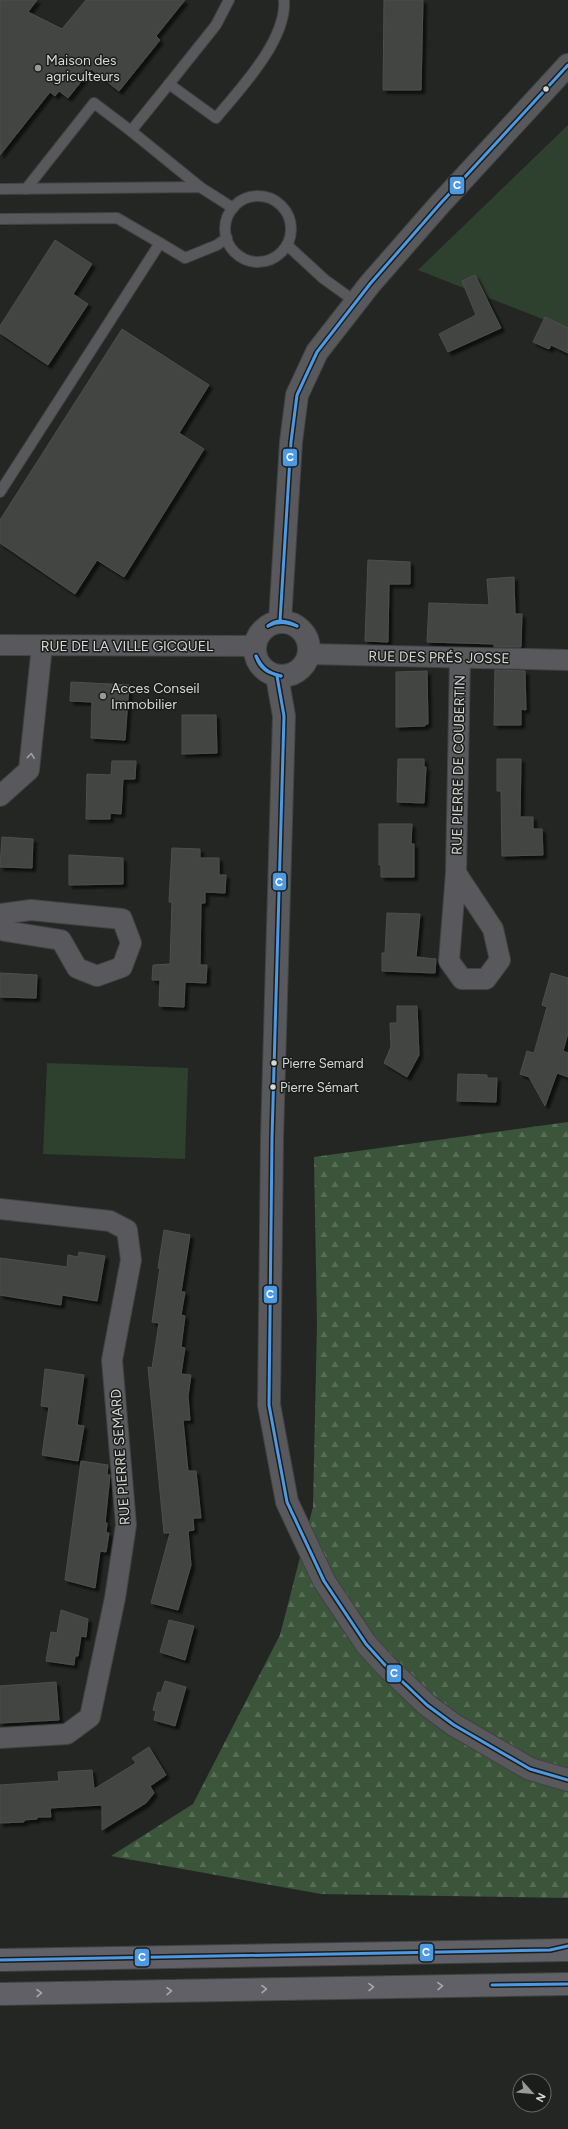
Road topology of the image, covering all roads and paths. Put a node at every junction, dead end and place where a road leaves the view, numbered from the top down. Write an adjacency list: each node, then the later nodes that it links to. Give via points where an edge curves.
1 (229, 0): 4 (lane, via 216,25)
2 (284, 0): 4 (lane, via 276,36 252,76 216,118)
3 (568, 65): 14 (street, via 440,204)
4 (169, 84): 5 (lane)
5 (132, 131): 6 (lane); 8 (lane, via 94,103)
6 (200, 187): 8 (lane); 9 (lane)
7 (0, 189): 8 (lane)
8 (26, 189)
9 (234, 208): 11 (lane, via 227,222); 13 (lane, via 240,201 251,197 262,196 275,200 290,218 291,230)
10 (0, 219): 12 (lane, via 117,218)
11 (226, 238): 12 (lane, via 185,258); 13 (lane, via 238,255 251,261 262,262 275,258)
12 (160, 244): 15 (lane)
13 (287, 245): 14 (lane)
14 (356, 302): 16 (street, via 317,352 297,395 291,442)
15 (0, 492)
16 (280, 621): 19 (street, via 266,626 256,639); 20 (street, via 303,630 310,646)
17 (0, 645): 18 (street, RUE DE LA VILLE GICQUEL)
18 (42, 646): 19 (street, RUE DE LA VILLE GICQUEL); 24 (street, one-way to 18, via 29,770)
19 (255, 646): 23 (street, via 258,662)
20 (309, 654): 21 (street, RUE DES PRÉS JOSSE); 23 (street, via 301,669 286,676)
21 (460, 658): 22 (street, RUE DES PRÉS JOSSE); 25 (street, RUE PIERRE DE COUBERTIN)
22 (568, 660)
23 (277, 676): 30 (street, via 284,716 272,1138 269,1405 287,1502 324,1581 366,1644 390,1670 427,1705 454,1724 530,1769)
24 (0, 796)
25 (456, 872): 25 (street, RUE PIERRE DE COUBERTIN, via 449,960 462,979 486,979 500,960 493,929)
26 (0, 914): 27 (street, via 30,910 122,919 131,943 122,967 97,976 77,968 61,940 5,931)
27 (0, 927)
28 (0, 1209): 29 (street, RUE PIERRE SEMARD, via 110,1221 127,1230 131,1260 112,1360 126,1525 115,1598 90,1717 67,1734)
29 (0, 1738)
30 (568, 1780)
31 (562, 1949): 32 (highway)
32 (0, 1960)
33 (527, 1984): 34 (highway); 35 (highway, one-way to 33); 36 (highway)
34 (568, 1984)
35 (0, 1994)
36 (568, 1995)

